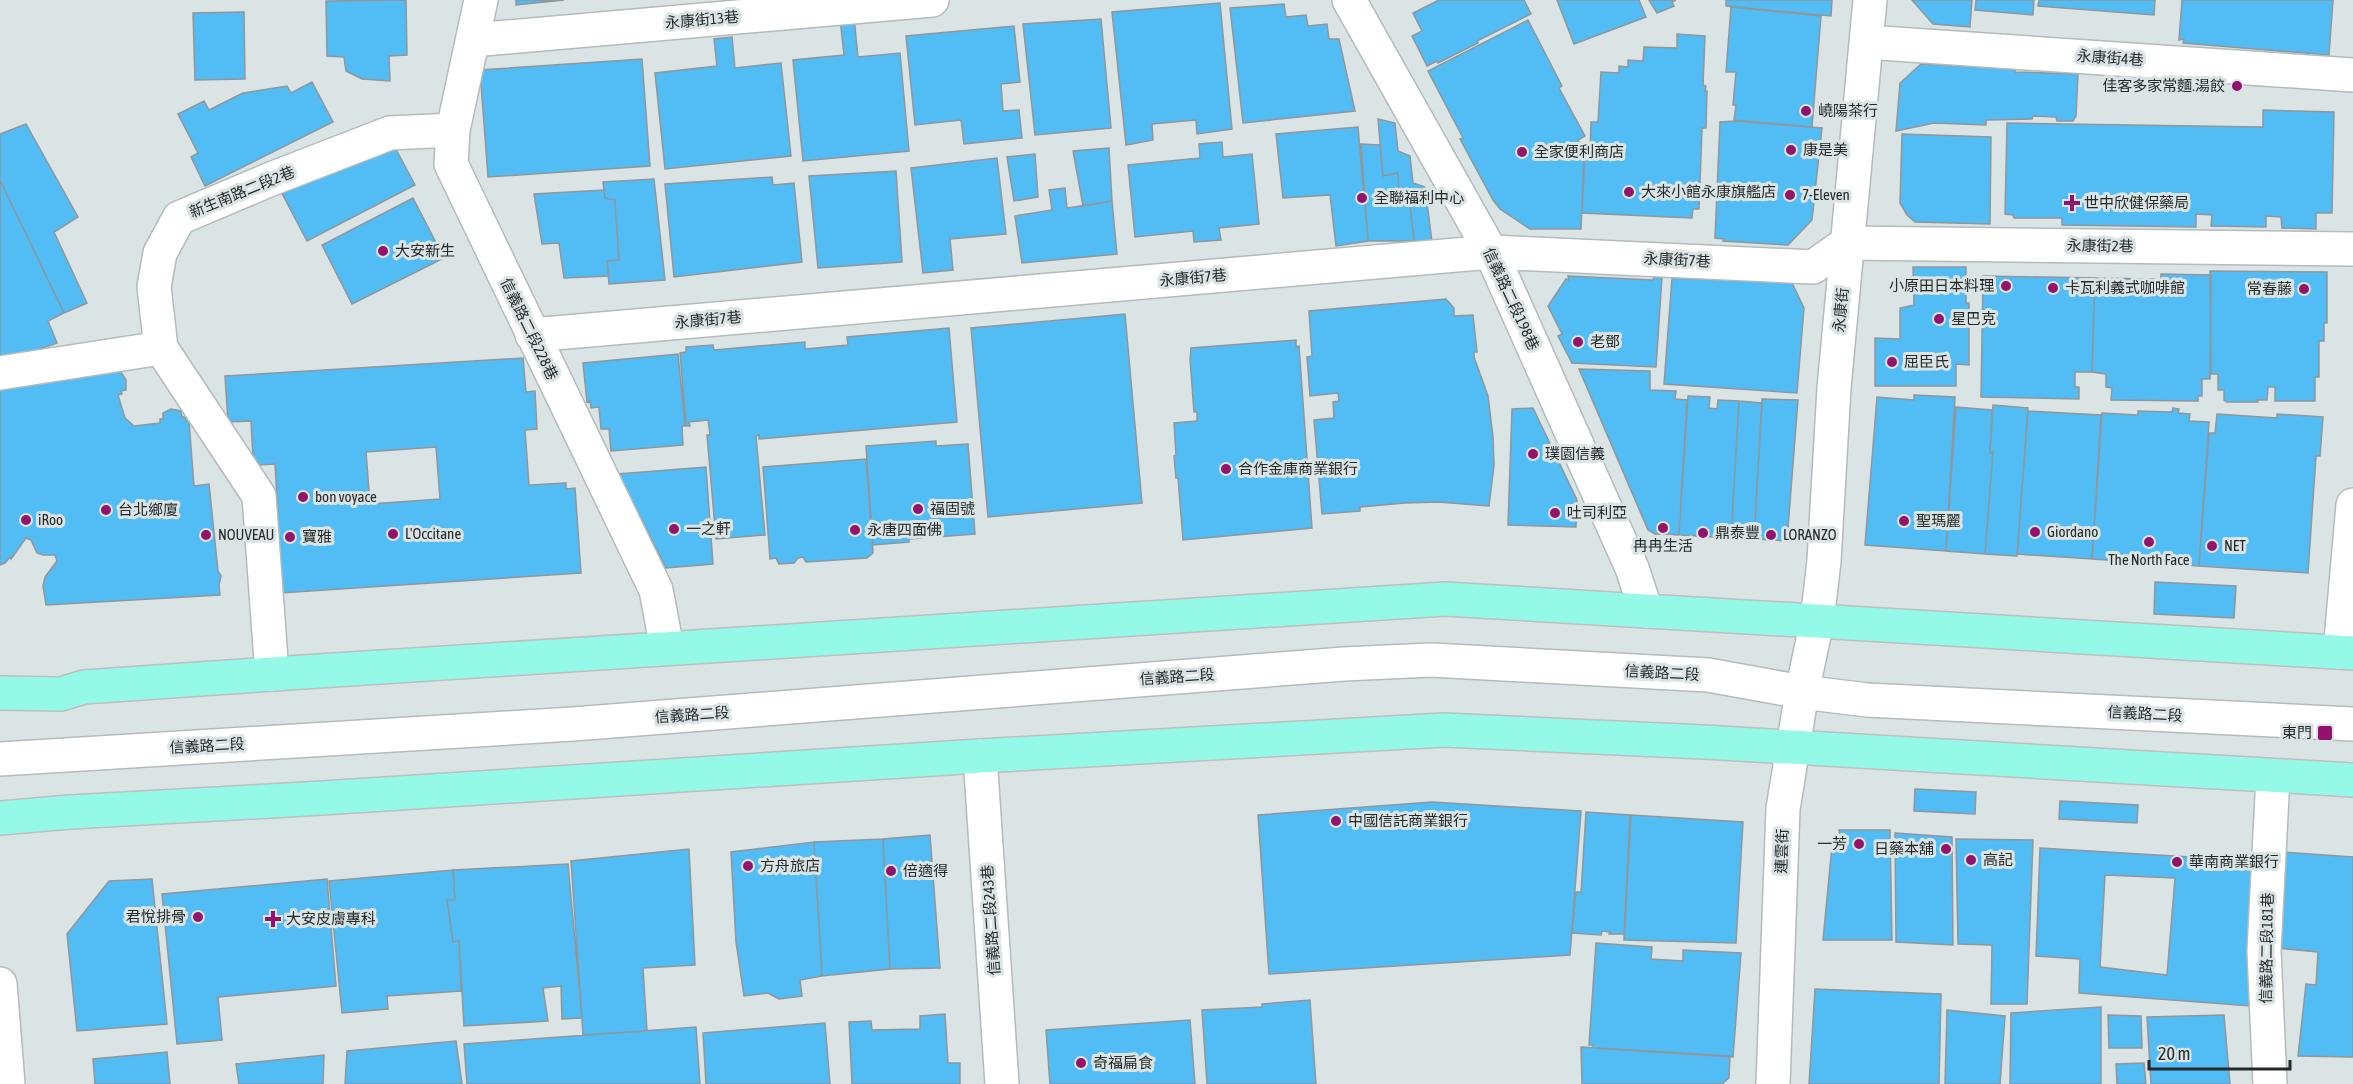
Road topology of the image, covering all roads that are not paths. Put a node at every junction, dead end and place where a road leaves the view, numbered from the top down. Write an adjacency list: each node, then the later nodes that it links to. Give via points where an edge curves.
1 (481, 0): 5 (street, 信義路二段228巷)
2 (932, 0): 5 (street, 永康街13巷)
3 (1349, 0): 11 (street, 信義路二段198巷)
4 (1870, 0): 6 (street, 永康街)
5 (472, 40): 8 (street, 信義路二段228巷)
6 (1866, 42): 7 (street, 永康街4巷); 9 (street, 永康街)
7 (2353, 75)
8 (453, 130): 12 (street, 信義路二段228巷, via 451,164); 13 (street, 新生南路二段2巷, via 390,133 179,218 160,253 154,287)
9 (1847, 243): 10 (street, 永康街2巷); 11 (street, 永康街7巷, via 1813,267); 17 (street, 永康街)
10 (2353, 249)
11 (1491, 252): 12 (street, 永康街7巷); 16 (street, 信義路二段198巷, via 1632,568)
12 (532, 335): 18 (street, 信義路二段228巷, via 656,590)
13 (161, 348): 14 (street); 20 (street, via 259,496)
14 (0, 373)
15 (2353, 505): 19 (street)
16 (1646, 611): 17 (main road); 18 (main road, via 1445,599)
17 (1817, 621): 19 (main road); 21 (street, 連雲街)
18 (667, 648): 20 (main road)
19 (2347, 653)
20 (272, 674): 22 (main road, via 84,687 61,694)
21 (1802, 692): 23 (street, 信義路二段, via 1960,706); 24 (street, 連雲街); 26 (street, 信義路二段, via 1708,675 1431,660 573,724)
22 (0, 693)
23 (2353, 724)
24 (1794, 748): 25 (main road, via 1444,730); 27 (main road); 33 (street, 連雲街, via 1783,809)
25 (980, 756): 29 (main road); 32 (street, 信義路二段243巷)
26 (0, 759)
27 (2273, 776): 28 (main road); 34 (street, 信義路二段181巷, via 2264,951)
28 (2353, 780)
29 (0, 818)
30 (0, 984): 31 (street)
31 (8, 1084)
32 (1002, 1084)
33 (1773, 1084)
34 (2270, 1084)

